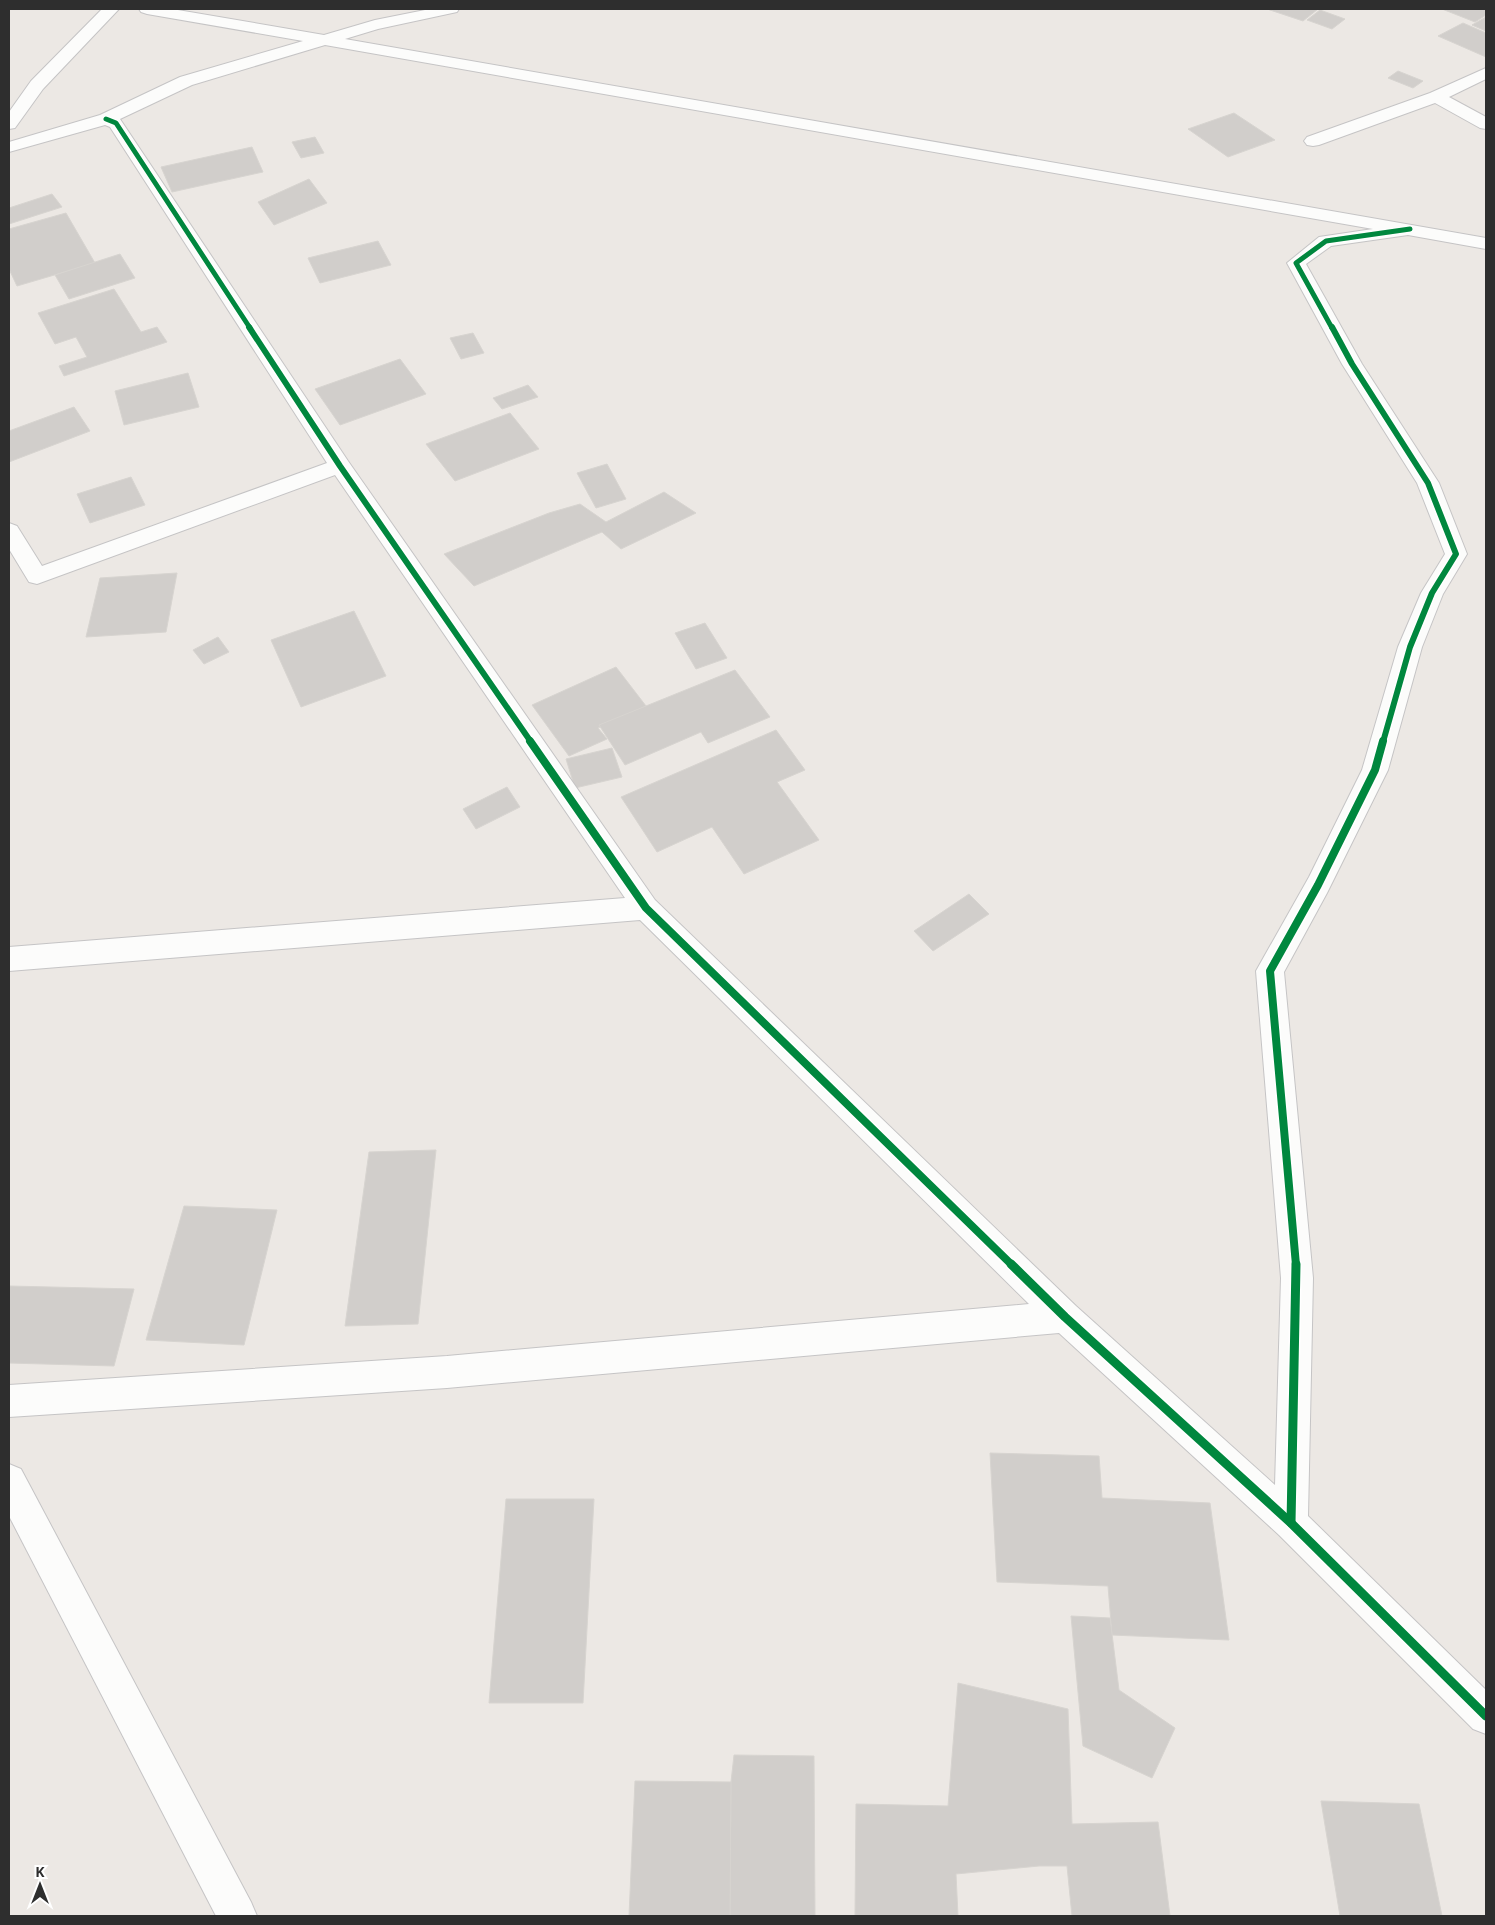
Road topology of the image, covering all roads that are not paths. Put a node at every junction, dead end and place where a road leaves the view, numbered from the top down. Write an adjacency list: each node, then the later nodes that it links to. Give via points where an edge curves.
1 (111, 9): 8 (street, via 37,84)
2 (147, 9): 4 (street)
3 (451, 9): 4 (street)
4 (328, 39): 7 (street, via 186,81); 12 (street)
5 (1486, 73): 6 (street)
6 (1436, 97): 9 (street); 10 (street)
7 (106, 119): 11 (street); 14 (street, via 116,123)
8 (9, 124)
9 (1486, 124)
10 (1312, 141)
11 (9, 147)
12 (1410, 229): 13 (street); 21 (street, via 1326,241 1296,263 1352,364 1428,483 1456,554 1432,593 1410,647 1375,770 1318,885 1270,971 1296,1278)
13 (1486, 243)
14 (340, 466): 15 (street, via 38,576); 16 (street)
15 (9, 531)
16 (646, 908): 17 (street); 18 (street)
17 (9, 959)
18 (1065, 1317): 19 (street, via 447,1372); 21 (street)
19 (9, 1402)
20 (9, 1481): 23 (street)
21 (1291, 1523): 22 (street)
22 (1486, 1716)
23 (237, 1916)

